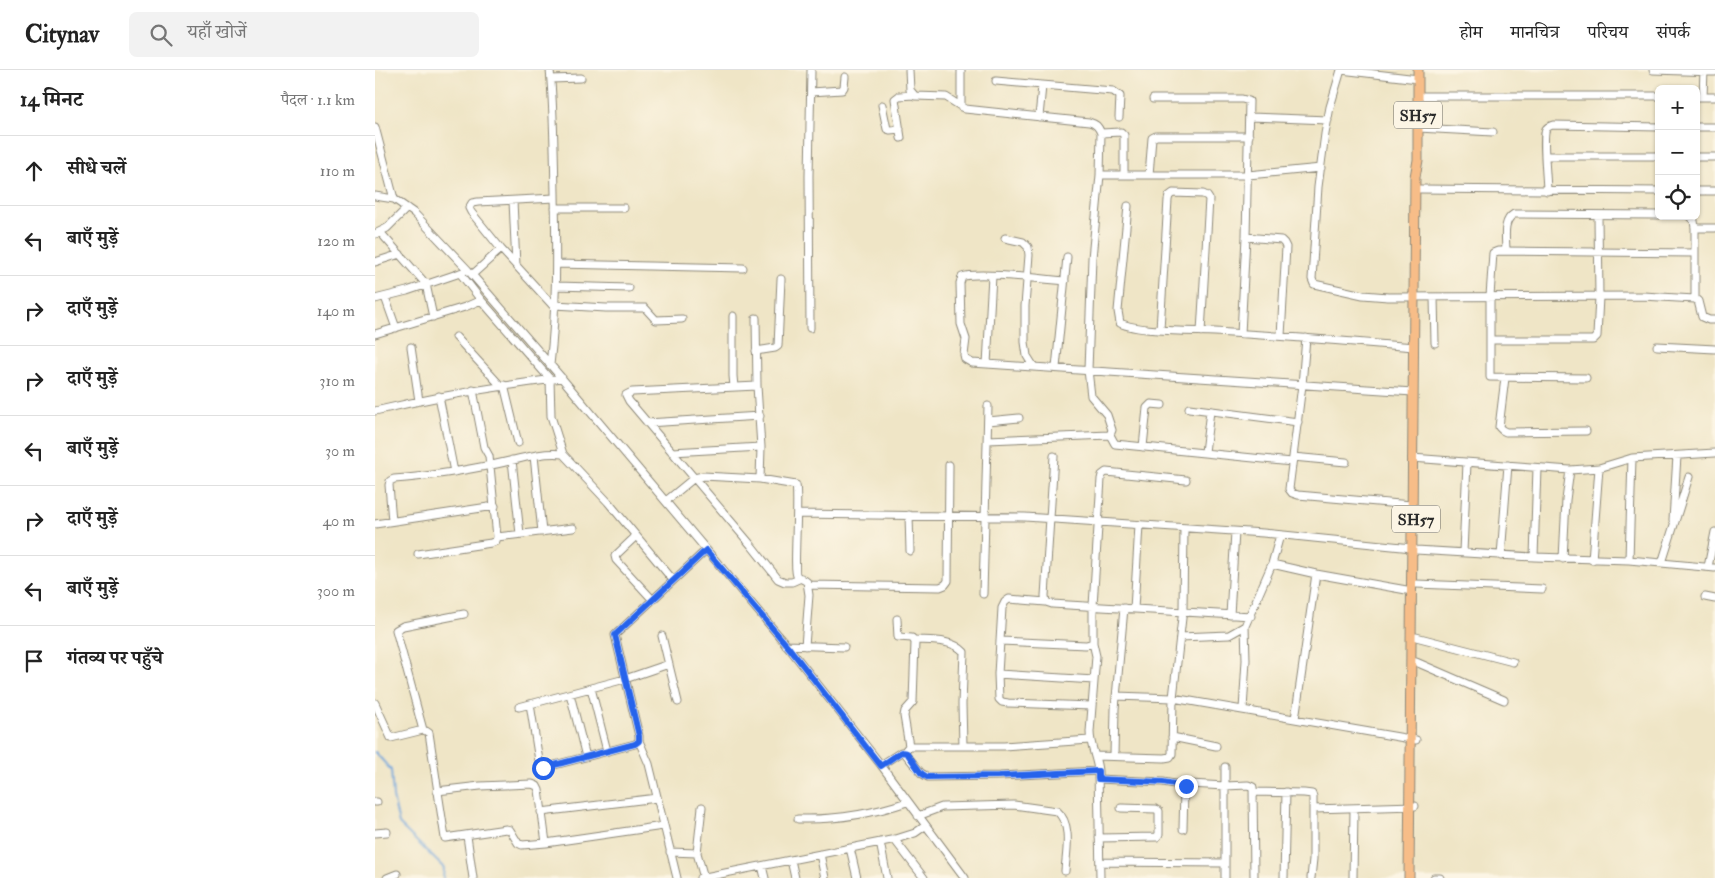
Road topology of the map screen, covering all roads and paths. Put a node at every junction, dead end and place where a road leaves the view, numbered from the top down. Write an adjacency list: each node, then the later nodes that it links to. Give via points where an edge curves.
1 (550, 70): 12 (street)
2 (811, 70): 15 (street)
3 (909, 70): 16 (street)
4 (961, 70): 23 (street)
5 (1341, 70): 9 (street); 27 (street)
6 (1653, 70): 7 (street)
7 (1704, 71): 8 (street); 19 (street)
8 (1715, 72)
9 (1418, 74): 17 (main road, SH57)
10 (845, 77): 15 (street, via 842,90)
11 (581, 78): 12 (street)
12 (551, 79): 55 (street)
13 (996, 81): 14 (street)
14 (1042, 86): 25 (street); 26 (street, via 1113,91 1120,96)
15 (811, 92): 104 (street)
16 (913, 95): 23 (street, via 946,97); 33 (street, via 895,99)
17 (1418, 96): 18 (street); 32 (main road, SH57)
18 (1655, 96)
19 (1700, 97): 20 (street)
20 (1715, 97)
21 (1153, 99): 24 (street, via 1242,99 1249,101)
22 (882, 105): 33 (street, via 887,129)
23 (961, 107): 25 (street)
24 (1250, 116): 27 (street); 36 (street)
25 (1039, 117): 35 (street, via 1096,124)
26 (1119, 117)
27 (1328, 120): 44 (street)
28 (375, 127): 38 (street)
29 (1655, 127): 39 (street, via 1553,125 1545,131)
30 (1700, 127): 31 (street)
31 (1715, 127)
32 (1418, 128): 34 (street); 43 (main road, SH57)
33 (900, 130): 37 (street)
34 (1493, 132)
35 (1101, 133): 45 (street, via 1121,132 1124,135); 48 (street)
36 (1249, 136): 46 (street, via 1156,136 1152,138); 47 (street)
37 (901, 138)
38 (377, 142): 56 (street)
39 (1545, 156): 40 (street); 50 (street)
40 (1655, 156)
41 (1700, 156): 42 (street)
42 (1715, 156)
43 (1418, 160): 49 (main road, SH57); 93 (main road, SH57, via 1415,176)
44 (1321, 168): 47 (street); 93 (street, via 1314,284 1363,295)
45 (1124, 175): 46 (street); 48 (street)
46 (1149, 175): 47 (street)
47 (1248, 175): 68 (street)
48 (1100, 176): 123 (street, via 1092,258)
49 (1420, 189): 50 (street); 93 (main road, SH57)
50 (1547, 191): 51 (street)
51 (1655, 191)
52 (1700, 191): 53 (street)
53 (1715, 192)
54 (375, 196): 56 (street)
55 (555, 198): 57 (street); 60 (street)
56 (394, 199): 59 (street)
57 (513, 201): 70 (street, via 469,205); 78 (street)
58 (1128, 206): 105 (street, via 1118,318 1125,326)
59 (407, 208): 67 (street, via 387,228); 80 (street)
60 (555, 208): 61 (street); 77 (street)
61 (624, 208)
62 (1655, 215): 63 (street)
63 (1598, 216): 71 (street, via 1514,214 1506,223); 72 (street)
64 (1692, 220): 65 (street)
65 (1695, 228): 66 (street); 73 (street)
66 (1715, 228)
67 (377, 233): 74 (street)
68 (1246, 237): 108 (street); 109 (street, via 1284,243)
69 (1005, 238): 83 (street, via 1028,246)
70 (501, 249): 78 (street); 80 (street)
71 (1506, 251): 72 (street); 89 (street, via 1493,253)
72 (1598, 252): 73 (street); 90 (street)
73 (1695, 253): 94 (street)
74 (400, 254): 76 (street); 86 (street)
75 (1067, 257): 85 (street)
76 (375, 262)
77 (556, 264): 79 (street); 87 (street)
78 (516, 265): 97 (street)
79 (743, 268)
80 (470, 272): 81 (street); 120 (street)
81 (460, 273): 86 (street); 96 (street)
82 (992, 276): 83 (street); 119 (street); 119 (street, via 964,275 960,283 965,359)
83 (1027, 278): 85 (street); 121 (street, via 1025,342 1027,356)
84 (781, 279): 118 (street, via 779,343 775,348)
85 (1065, 280): 122 (street)
86 (426, 284): 91 (street); 99 (street)
87 (556, 286): 88 (street); 97 (street)
88 (629, 288)
89 (1490, 296): 90 (street); 92 (street); 112 (street)
90 (1599, 296): 94 (street); 112 (street, via 1597,334 1593,340)
91 (385, 297): 95 (street); 103 (street)
92 (1434, 297): 93 (street); 113 (street)
93 (1416, 298): 116 (main road, SH57); 148 (main road, SH57)
94 (1695, 299): 102 (street, via 1702,318)
95 (375, 300)
96 (481, 300): 99 (street); 127 (street)
97 (555, 306): 101 (street, via 641,308 656,320); 120 (street)
98 (733, 316): 131 (street)
99 (433, 317): 103 (street)
100 (755, 318): 118 (street)
101 (682, 319)
102 (1715, 320)
103 (396, 328): 107 (street)
104 (810, 328)
105 (1161, 329): 106 (street); 106 (street, via 1167,200 1173,193 1203,194 1209,199)
106 (1201, 332): 108 (street)
107 (375, 334)
108 (1241, 334): 109 (street)
109 (1281, 336): 111 (street)
110 (456, 337): 128 (street)
111 (1305, 338): 116 (street); 129 (street)
112 (1491, 340): 125 (street, via 1489,377)
113 (1435, 343)
114 (1657, 346): 117 (street)
115 (411, 347): 135 (street)
116 (1414, 347): 133 (main road, SH57)
117 (1715, 349)
118 (756, 351): 130 (street)
119 (987, 364): 121 (street)
120 (551, 365): 124 (street)
121 (1034, 367): 122 (street)
122 (1056, 368): 123 (street)
123 (1088, 370): 129 (street); 147 (street, via 1091,396 1109,419)
124 (562, 378): 127 (street); 177 (street)
125 (1505, 378): 126 (street); 146 (street, via 1501,430)
126 (1586, 378)
127 (550, 379): 128 (street); 156 (street, via 551,416)
128 (502, 385): 132 (street); 150 (street)
129 (1303, 385): 133 (street); 144 (street)
130 (757, 386): 131 (street); 141 (street)
131 (735, 388): 145 (street, via 627,393 627,398)
132 (473, 390): 134 (street); 166 (street, via 483,447)
133 (1413, 392): 148 (main road, SH57)
134 (439, 396): 135 (street); 172 (street)
135 (419, 401): 139 (street)
136 (1162, 405): 152 (street, via 1151,404 1147,408)
137 (988, 406): 143 (street)
138 (1189, 408): 140 (street)
139 (375, 411)
140 (1210, 411): 144 (street); 154 (street)
141 (760, 416): 145 (street); 151 (street)
142 (1019, 418): 143 (street)
143 (988, 421): 149 (street)
144 (1298, 422): 162 (street)
145 (647, 423): 153 (street)
146 (1586, 431)
147 (1110, 435): 149 (street); 152 (street, via 1115,444)
148 (1415, 435): 160 (main road, SH57)
149 (988, 440): 183 (street)
150 (518, 443)
151 (761, 447): 153 (street); 175 (street)
152 (1143, 447): 154 (street)
153 (672, 452): 174 (street)
154 (1205, 452): 162 (street)
155 (1715, 453): 159 (street)
156 (563, 454): 157 (street); 197 (street)
157 (534, 456): 163 (street); 191 (street)
158 (1054, 456): 184 (street)
159 (1677, 456): 161 (street); 194 (street)
160 (1414, 458): 165 (street); 178 (main road, SH57); 199 (main road, SH57)
161 (1633, 458): 170 (street); 208 (street)
162 (1293, 459): 164 (street); 178 (street, via 1289,489 1292,494)
163 (512, 460): 166 (street); 195 (street)
164 (1346, 462)
165 (1467, 462): 168 (street); 202 (street)
166 (491, 465): 172 (street); 179 (street)
167 (949, 465): 182 (street)
168 (1508, 465): 169 (street); 204 (street)
169 (1537, 468): 171 (street); 205 (street)
170 (1599, 468): 171 (street); 207 (street)
171 (1570, 470): 206 (street)
172 (454, 472): 185 (street, via 390,481)
173 (1689, 477): 194 (street)
174 (694, 478): 175 (street); 177 (street); 213 (street, via 778,579 792,582)
175 (760, 479): 180 (street, via 796,485)
176 (1186, 480): 186 (street, via 1106,472 1101,479)
177 (666, 501): 200 (street)
178 (1411, 505): 199 (main road, SH57)
179 (495, 506): 185 (street); 198 (street)
180 (797, 514): 181 (street); 213 (street, via 795,572)
181 (909, 515): 182 (street); 201 (street)
182 (949, 516): 183 (street); 215 (street, via 948,581 945,585)
183 (985, 516): 184 (street); 218 (street)
184 (1050, 519): 186 (street); 222 (street)
185 (392, 521): 187 (street)
186 (1098, 522): 188 (street); 223 (street)
187 (375, 524)
188 (1139, 525): 190 (street); 225 (street)
189 (573, 528): 191 (street)
190 (1184, 528): 192 (street); 226 (street)
191 (542, 532): 195 (street)
192 (1235, 532): 196 (street); 228 (street)
193 (1715, 532): 211 (street)
194 (1672, 533): 209 (street)
195 (520, 534): 198 (street)
196 (1281, 535): 199 (street); 210 (street)
197 (636, 536): 214 (street); 221 (street, via 615,556)
198 (497, 537): 203 (street, via 491,543)
199 (1414, 549): 202 (street); 216 (main road, SH57)
200 (706, 550): 214 (street); 238 (street)
201 (910, 551)
202 (1463, 552): 204 (street)
203 (418, 554)
204 (1501, 556): 205 (street)
205 (1534, 558): 206 (street)
206 (1563, 559): 207 (street)
207 (1592, 560): 208 (street)
208 (1629, 560): 209 (street)
209 (1662, 563): 211 (street)
210 (1272, 564): 212 (street); 229 (street)
211 (1712, 568)
212 (1316, 574): 216 (street); 258 (street)
213 (801, 578): 215 (street)
214 (673, 580): 221 (street)
215 (808, 585): 239 (street)
216 (1414, 587): 217 (street); 234 (main road, SH57); 262 (main road, SH57)
217 (1542, 589)
218 (983, 594)
219 (1705, 597): 220 (street)
220 (1715, 599)
221 (652, 600): 245 (street, via 615,635)
222 (1046, 602): 223 (street); 236 (street, via 1009,599 1005,602)
223 (1093, 606): 224 (street); 237 (street)
224 (1124, 608): 225 (street); 249 (street)
225 (1134, 609): 226 (street)
226 (1183, 612): 228 (street); 233 (street)
227 (464, 614): 259 (street, via 395,630)
228 (1230, 615): 229 (street)
229 (1251, 616): 231 (street)
230 (897, 619): 235 (street, via 898,637)
231 (1245, 626): 233 (street, via 1229,635); 257 (street)
232 (662, 636): 243 (street)
233 (1180, 637): 250 (street)
234 (1416, 637): 241 (main road, SH57); 242 (street)
235 (915, 640): 264 (street, via 949,643 964,652); 266 (street, via 913,702 904,716)
236 (1000, 642): 237 (street); 244 (street)
237 (1093, 644): 246 (street, via 1096,656)
238 (786, 645): 239 (street); 271 (street)
239 (805, 646): 240 (street)
240 (844, 648)
241 (1416, 662): 251 (street); 262 (main road, SH57)
242 (1513, 662)
243 (669, 664): 245 (street); 252 (street)
244 (998, 674): 246 (street); 255 (street, via 998,694 1002,702)
245 (625, 679): 247 (street); 263 (street)
246 (1094, 680): 255 (street)
247 (591, 688): 248 (street); 267 (street)
248 (570, 694): 254 (street); 270 (street)
249 (1116, 696): 250 (street); 269 (street)
250 (1173, 698): 257 (street); 260 (street)
251 (1504, 700)
252 (678, 702)
253 (375, 703): 259 (street, via 391,738)
254 (530, 704): 256 (street); 270 (street, via 540,767)
255 (1091, 706): 261 (street)
256 (519, 707)
257 (1243, 710): 258 (street)
258 (1295, 719): 262 (street)
259 (423, 730): 276 (street, via 429,733)
260 (1172, 737): 265 (street); 269 (street, via 1170,757)
261 (1090, 740): 264 (street); 268 (street)
262 (1413, 740): 281 (main road, SH57)
263 (639, 741): 267 (street); 279 (street, via 649,764)
264 (963, 746): 266 (street)
265 (1216, 746)
266 (906, 749): 271 (street); 273 (street, via 927,777)
267 (607, 751): 270 (street)
268 (1096, 756): 269 (street); 273 (street)
269 (1114, 756)
270 (586, 757)
271 (881, 766): 280 (street)
272 (1225, 767): 275 (street)
273 (1098, 775): 274 (street); 295 (street)
274 (1186, 786): 275 (street); 291 (street)
275 (1225, 786): 277 (street, via 1251,786); 305 (street)
276 (437, 791): 286 (street, via 532,784 539,790); 294 (street, via 445,838)
277 (1254, 792): 278 (street); 323 (street)
278 (1286, 792): 284 (street, via 1311,794); 324 (street)
279 (657, 798): 286 (street); 289 (street)
280 (907, 802): 287 (street); 288 (street, via 884,810 817,820)
281 (1412, 806): 285 (street); 327 (main road, SH57); 328 (main road, SH57)
282 (702, 807): 301 (street)
283 (1121, 808): 295 (street, via 1159,811 1157,837)
284 (1313, 809): 285 (street); 325 (street)
285 (1354, 809): 326 (street)
286 (541, 812): 298 (street)
287 (918, 816): 290 (street); 307 (street, via 942,807 1015,805 1057,811 1062,815 1067,835)
288 (798, 819)
289 (663, 826): 298 (street); 300 (street)
290 (925, 826): 296 (street, via 915,833); 320 (street)
291 (1183, 829)
292 (387, 832): 293 (street)
293 (375, 833)
294 (467, 836): 298 (street, via 506,829 518,843); 311 (street)
295 (1099, 838): 304 (street)
296 (894, 839): 297 (street); 319 (street)
297 (879, 842): 299 (street); 318 (street)
298 (546, 843)
299 (850, 848): 302 (street); 317 (street)
300 (670, 852): 301 (street); 312 (street)
301 (697, 853): 313 (street)
302 (820, 854): 303 (street); 316 (street)
303 (791, 860): 306 (street); 315 (street)
304 (1100, 862): 305 (street); 321 (street)
305 (1225, 863): 322 (street)
306 (762, 866): 309 (street); 314 (street)
307 (1065, 871)
308 (397, 874): 310 (street)
309 (735, 875): 313 (street)
310 (387, 878)
311 (473, 878)
312 (677, 878)
313 (703, 878)
314 (765, 878)
315 (795, 878)
316 (825, 878)
317 (857, 878)
318 (887, 878)
319 (924, 878)
320 (965, 878)
321 (1100, 878)
322 (1225, 878)
323 (1254, 878)
324 (1284, 878)
325 (1311, 878)
326 (1353, 878)
327 (1409, 878)
328 (1414, 878)
329 (1434, 878): 330 (street)
330 (1441, 878)

